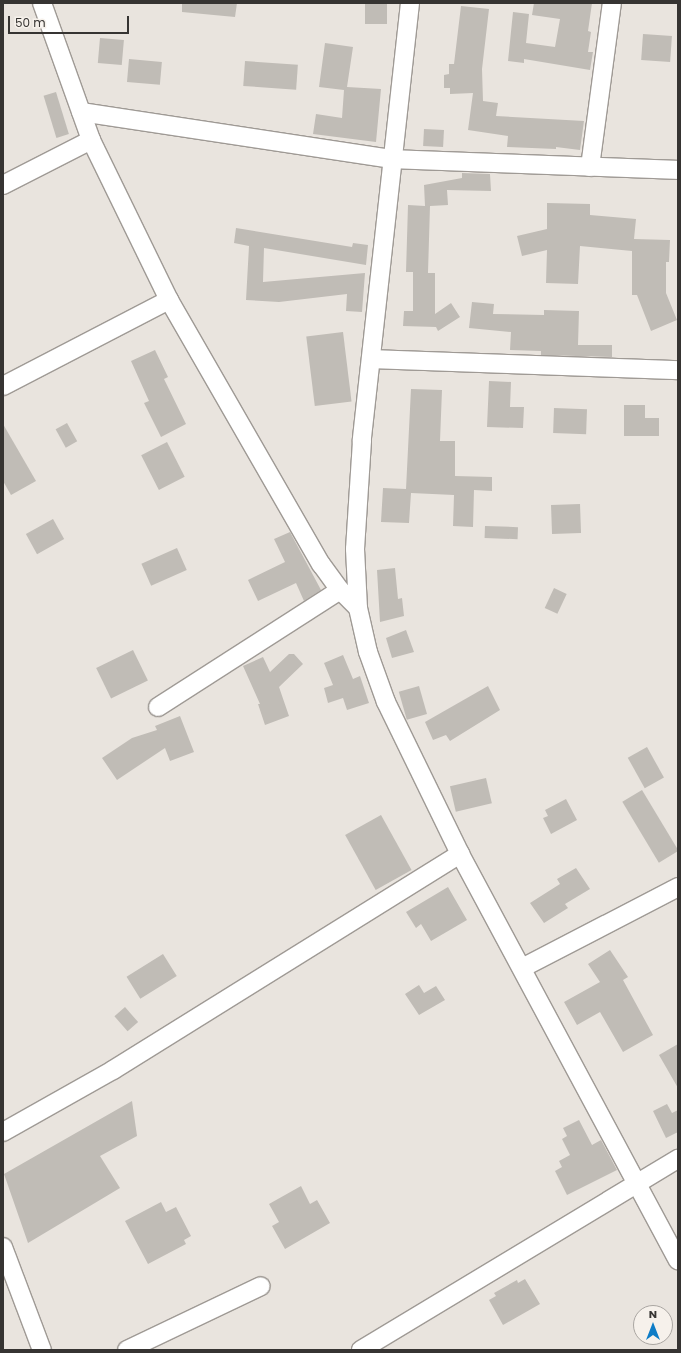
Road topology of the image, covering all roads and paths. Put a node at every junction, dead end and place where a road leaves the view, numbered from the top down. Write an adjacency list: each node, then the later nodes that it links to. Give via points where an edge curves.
1 (42, 3): 4 (street)
2 (410, 3): 6 (street)
3 (612, 3): 7 (street)
4 (80, 112): 5 (street); 6 (street)
5 (91, 140): 9 (street); 10 (street)
6 (392, 159): 7 (street); 11 (street)
7 (590, 167): 8 (street)
8 (678, 170)
9 (3, 185)
10 (169, 300): 13 (street); 14 (street, via 307,540)
11 (372, 359): 12 (street); 15 (street, via 362,442 355,549)
12 (678, 370)
13 (3, 386)
14 (340, 590): 15 (street); 16 (street)
15 (358, 608): 17 (street, via 368,652 386,702)
16 (158, 707)
17 (460, 854): 19 (street); 20 (street, via 113,1070)
18 (678, 887): 19 (street)
19 (522, 968): 22 (street)
20 (3, 1132)
21 (678, 1159): 22 (street)
22 (637, 1182): 24 (street); 28 (street)
23 (3, 1247): 26 (street)
24 (678, 1260)
25 (261, 1286): 27 (street)
26 (42, 1350)
27 (127, 1350)
28 (361, 1350)

